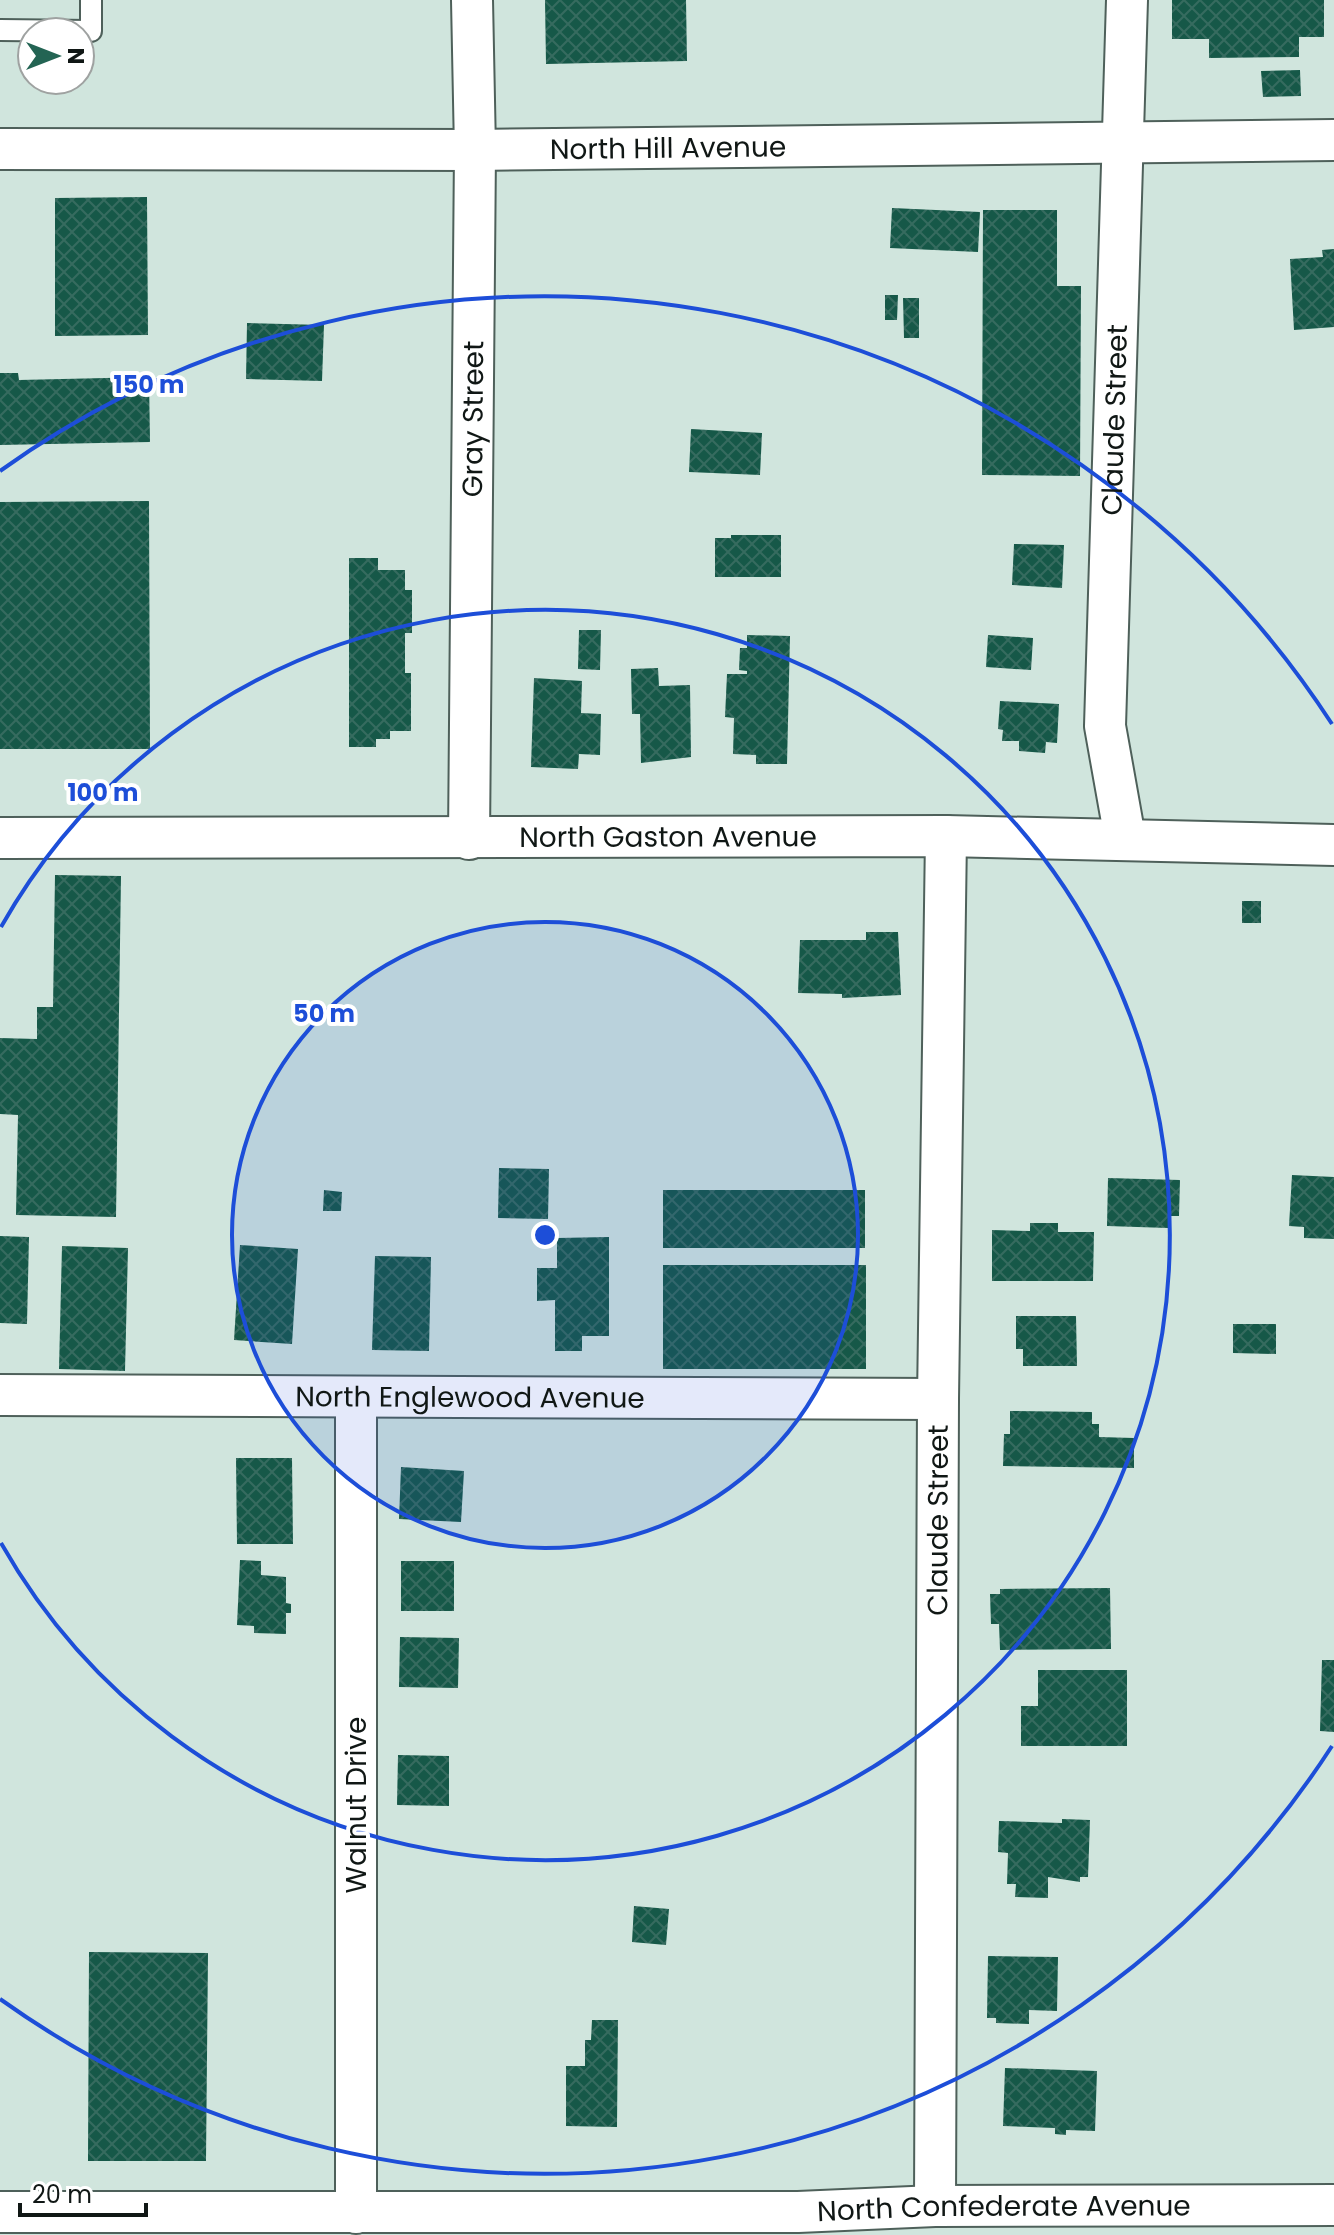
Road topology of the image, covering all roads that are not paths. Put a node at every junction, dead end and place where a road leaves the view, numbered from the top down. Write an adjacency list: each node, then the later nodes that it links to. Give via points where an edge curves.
1 (91, 0): 4 (lane, via 91,31)
2 (472, 0): 8 (street, Gray Street)
3 (1127, 0): 6 (street, Claude Street)
4 (0, 30)
5 (1334, 140): 6 (street, North Hill Avenue)
6 (1125, 145): 8 (street, North Hill Avenue); 11 (street, Claude Street, via 1105,726)
7 (0, 149): 8 (street, North Hill Avenue)
8 (475, 150): 12 (street, Gray Street)
9 (946, 836): 11 (street, North Gaston Avenue); 12 (street, North Gaston Avenue); 16 (street, Claude Street)
10 (0, 838): 12 (street, North Gaston Avenue)
11 (1125, 838): 13 (street, North Gaston Avenue)
12 (469, 839)
13 (1334, 845)
14 (0, 1395): 15 (street, North Englewood Avenue)
15 (356, 1397): 16 (street, North Englewood Avenue); 20 (street, Walnut Drive)
16 (938, 1399): 18 (street, Claude Street)
17 (1334, 2205): 18 (street, North Confederate Avenue)
18 (935, 2206): 21 (street, North Confederate Avenue)
19 (0, 2212): 20 (street, North Confederate Avenue)
20 (356, 2213): 21 (street, North Confederate Avenue)
21 (798, 2223)

